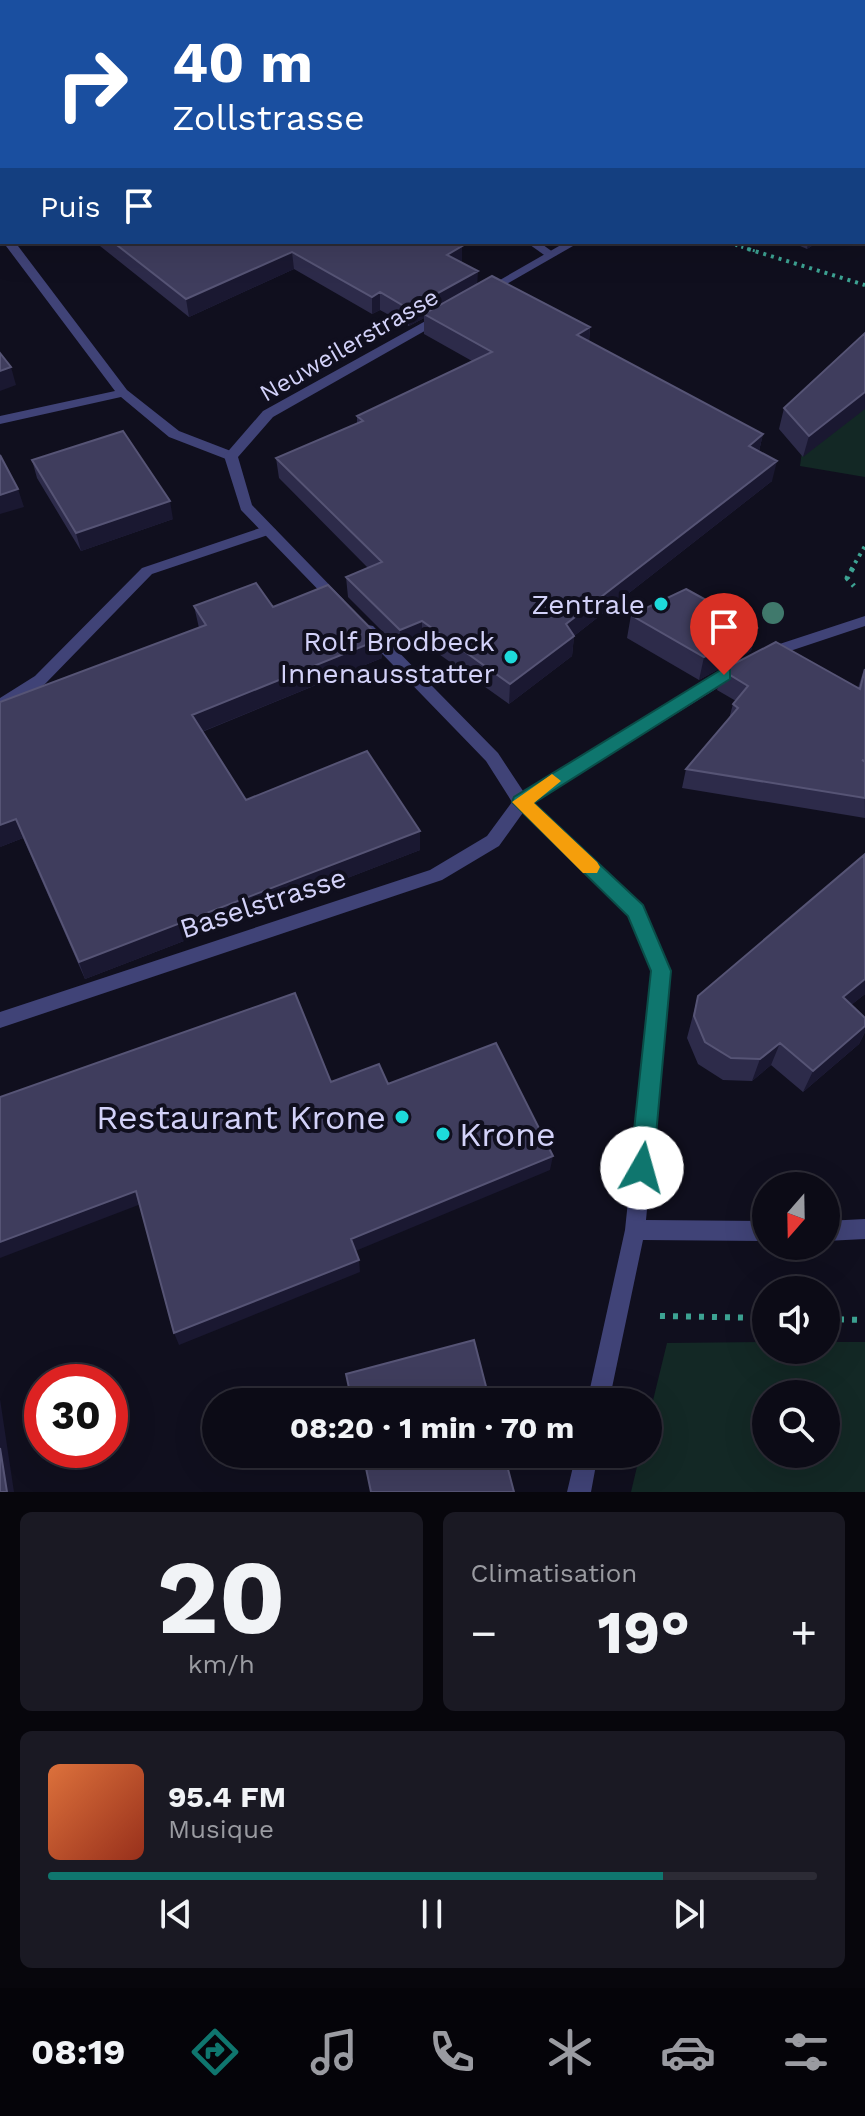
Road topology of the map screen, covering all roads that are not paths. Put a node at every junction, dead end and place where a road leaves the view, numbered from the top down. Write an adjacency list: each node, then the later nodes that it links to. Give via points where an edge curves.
1 (11, 244): 7 (street)
2 (535, 244): 4 (street)
3 (570, 244): 4 (street, Neuweilerstrasse)
4 (551, 255): 5 (street, Neuweilerstrasse)
5 (470, 300)
6 (457, 308): 9 (street, Neuweilerstrasse, via 268,414)
7 (123, 393): 8 (street); 9 (street, via 174,434)
8 (0, 420)
9 (231, 456): 10 (street, via 246,507)
10 (269, 530): 11 (street); 14 (street, via 147,571 40,680)
11 (347, 610)
12 (358, 621): 15 (street, via 492,757)
13 (865, 621): 15 (street, via 772,652 724,675)
14 (0, 706)
15 (521, 802): 16 (street, Baselstrasse, via 493,841 436,875); 18 (street, via 636,911 661,971)
16 (0, 1020)
17 (865, 1229): 19 (street)
18 (635, 1230): 20 (street); 21 (street)
19 (840, 1230)
20 (752, 1231)
21 (601, 1388)
22 (584, 1468): 23 (street)
23 (579, 1492)

